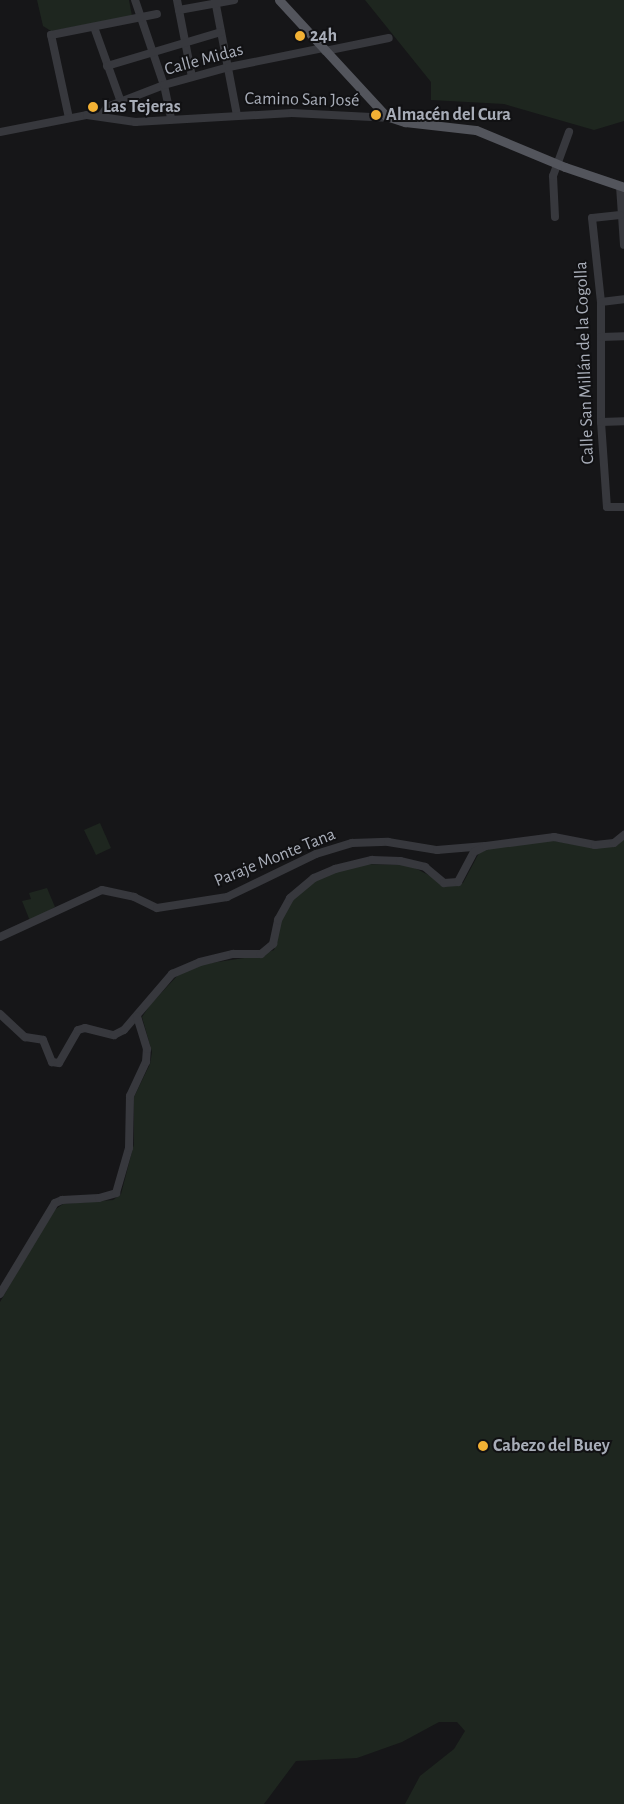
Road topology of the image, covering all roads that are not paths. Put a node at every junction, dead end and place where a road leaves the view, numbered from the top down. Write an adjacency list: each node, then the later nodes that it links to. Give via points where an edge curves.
1 (135, 0): 8 (street)
2 (177, 0): 6 (street)
3 (234, 0): 5 (street)
4 (279, 0): 13 (main road)
5 (215, 2): 6 (street); 10 (street)
6 (180, 10): 12 (street)
7 (157, 14): 8 (street)
8 (139, 18): 9 (street); 14 (street)
9 (94, 27): 15 (street); 22 (street, via 51,35)
10 (221, 32): 12 (street); 16 (street)
11 (389, 38): 13 (street, Calle Midas)
12 (185, 42): 14 (street); 17 (street)
13 (324, 50): 16 (street, Calle Midas); 23 (main road)
14 (151, 53): 15 (street); 18 (street)
15 (107, 66): 19 (street)
16 (228, 67): 17 (street, Calle Midas); 20 (street)
17 (192, 77): 18 (street, Calle Midas)
18 (164, 85): 19 (street, Calle Midas); 24 (street)
19 (121, 102): 21 (street, Calle Midas, via 105,108)
20 (237, 115): 23 (street, Camino San José, via 304,113); 24 (street, Camino San José)
21 (101, 116): 22 (street, Camino San José); 24 (street, Camino San José, via 136,122)
22 (69, 118): 25 (street, Camino San José)
23 (391, 118): 27 (main road, Camino San José, via 476,130)
24 (171, 119)
25 (0, 132)
26 (569, 132): 27 (street)
27 (557, 164): 28 (main road, Camino San José); 30 (street, via 553,180)
28 (622, 187): 29 (street)
29 (620, 215): 31 (street); 33 (street, Calle San Millán de la Cogolla, via 592,218)
30 (555, 217)
31 (624, 245)
32 (624, 299): 33 (street)
33 (601, 302): 35 (street, Calle San Millán de la Cogolla)
34 (624, 336): 35 (street)
35 (601, 338): 37 (street, Calle San Millán de la Cogolla)
36 (624, 421): 37 (street)
37 (601, 422): 38 (street, Calle San Millán de la Cogolla, via 607,507)
38 (624, 507)
39 (624, 835): 40 (street, Paraje Monte Tana, via 614,843 595,845 554,837)
40 (486, 846): 41 (street, Paraje Monte Tana, via 437,850 388,842 352,843 316,854 227,897 157,908 134,897 102,890); 43 (street, Paraje Monte Tana, via 474,852 458,882 444,883 424,867 372,860 335,868 314,878 290,898 278,920 273,944 261,954 233,954 200,962 172,974)
41 (0, 937)
42 (0, 1014): 43 (street, Paraje Monte Tana, via 25,1037 42,1040 55,1063 59,1063 78,1030 85,1028 114,1034 124,1030)
43 (137, 1017): 44 (street, via 147,1049 146,1062 130,1096 129,1148 116,1193 55,1203)
44 (0, 1294)

